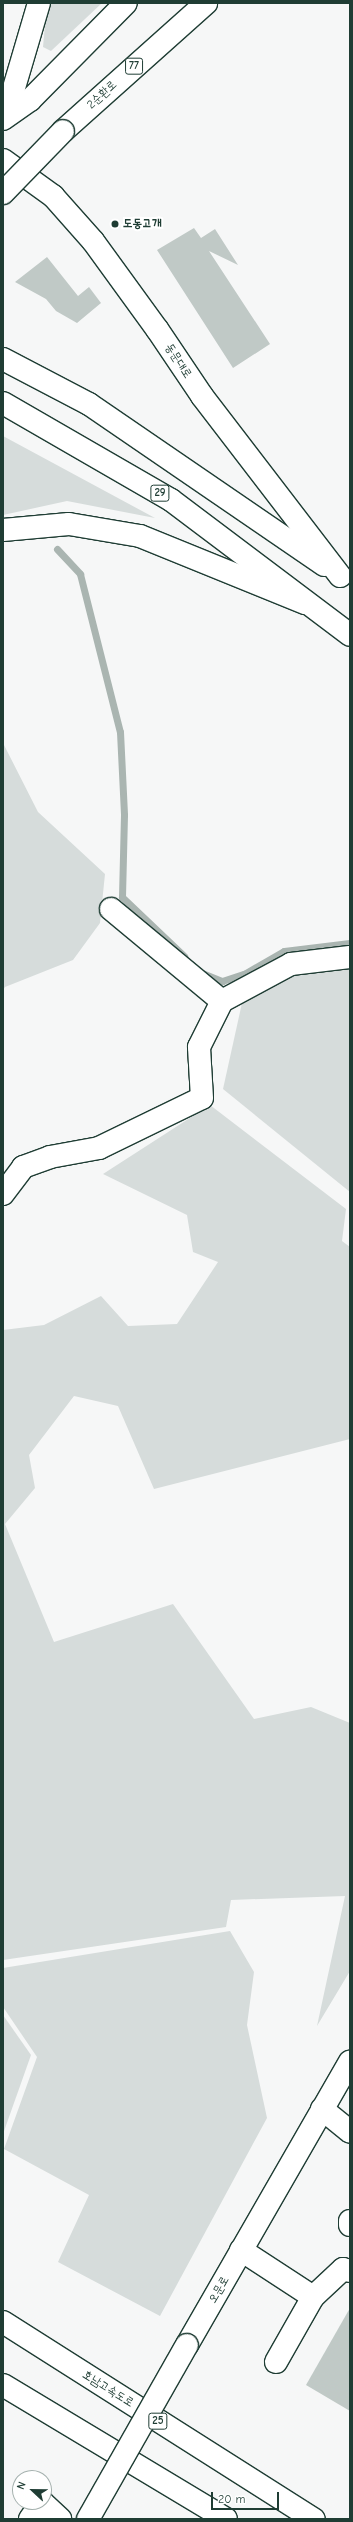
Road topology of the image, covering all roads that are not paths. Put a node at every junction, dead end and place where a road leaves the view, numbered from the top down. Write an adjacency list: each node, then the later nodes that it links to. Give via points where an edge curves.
1 (39, 3): 4 (main road)
2 (126, 3): 4 (main road, via 30,100)
3 (206, 3): 6 (main road, 2순환로 / 77, bridge, via 63,131)
4 (5, 117)
5 (3, 160): 10 (main road, 동문대로, via 53,196 93,241 157,329 206,403)
6 (3, 193)
7 (3, 359): 10 (main road, 동문대로, via 89,404)
8 (3, 403): 11 (main road, 29, via 171,500)
9 (3, 530): 11 (main road, via 69,524 140,536)
10 (345, 579)
11 (305, 603): 12 (main road, 29)
12 (350, 635)
13 (111, 909): 15 (main road)
14 (350, 957): 15 (main road, via 291,964)
15 (222, 1001): 16 (main road, via 199,1047 202,1098 99,1148 50,1157 23,1167)
16 (3, 1194)
17 (350, 2061): 18 (main road, 오문로)
18 (322, 2109): 19 (main road); 22 (main road, 오문로)
19 (350, 2132)
20 (350, 2221): 21 (main road)
21 (350, 2225)
22 (241, 2250): 24 (main road); 32 (main road, 오문로, bridge)
23 (350, 2271): 24 (main road, via 343,2270)
24 (313, 2296): 26 (main road)
25 (3, 2322): 34 (main road, 호남고속도로 / 25)
26 (276, 2362)
27 (3, 2385): 29 (main road)
28 (3, 2397): 29 (main road)
29 (68, 2423): 33 (main road)
30 (30, 2519): 31 (main road, via 42,2502)
31 (60, 2519)
32 (88, 2519)
33 (226, 2519)
34 (314, 2519)

